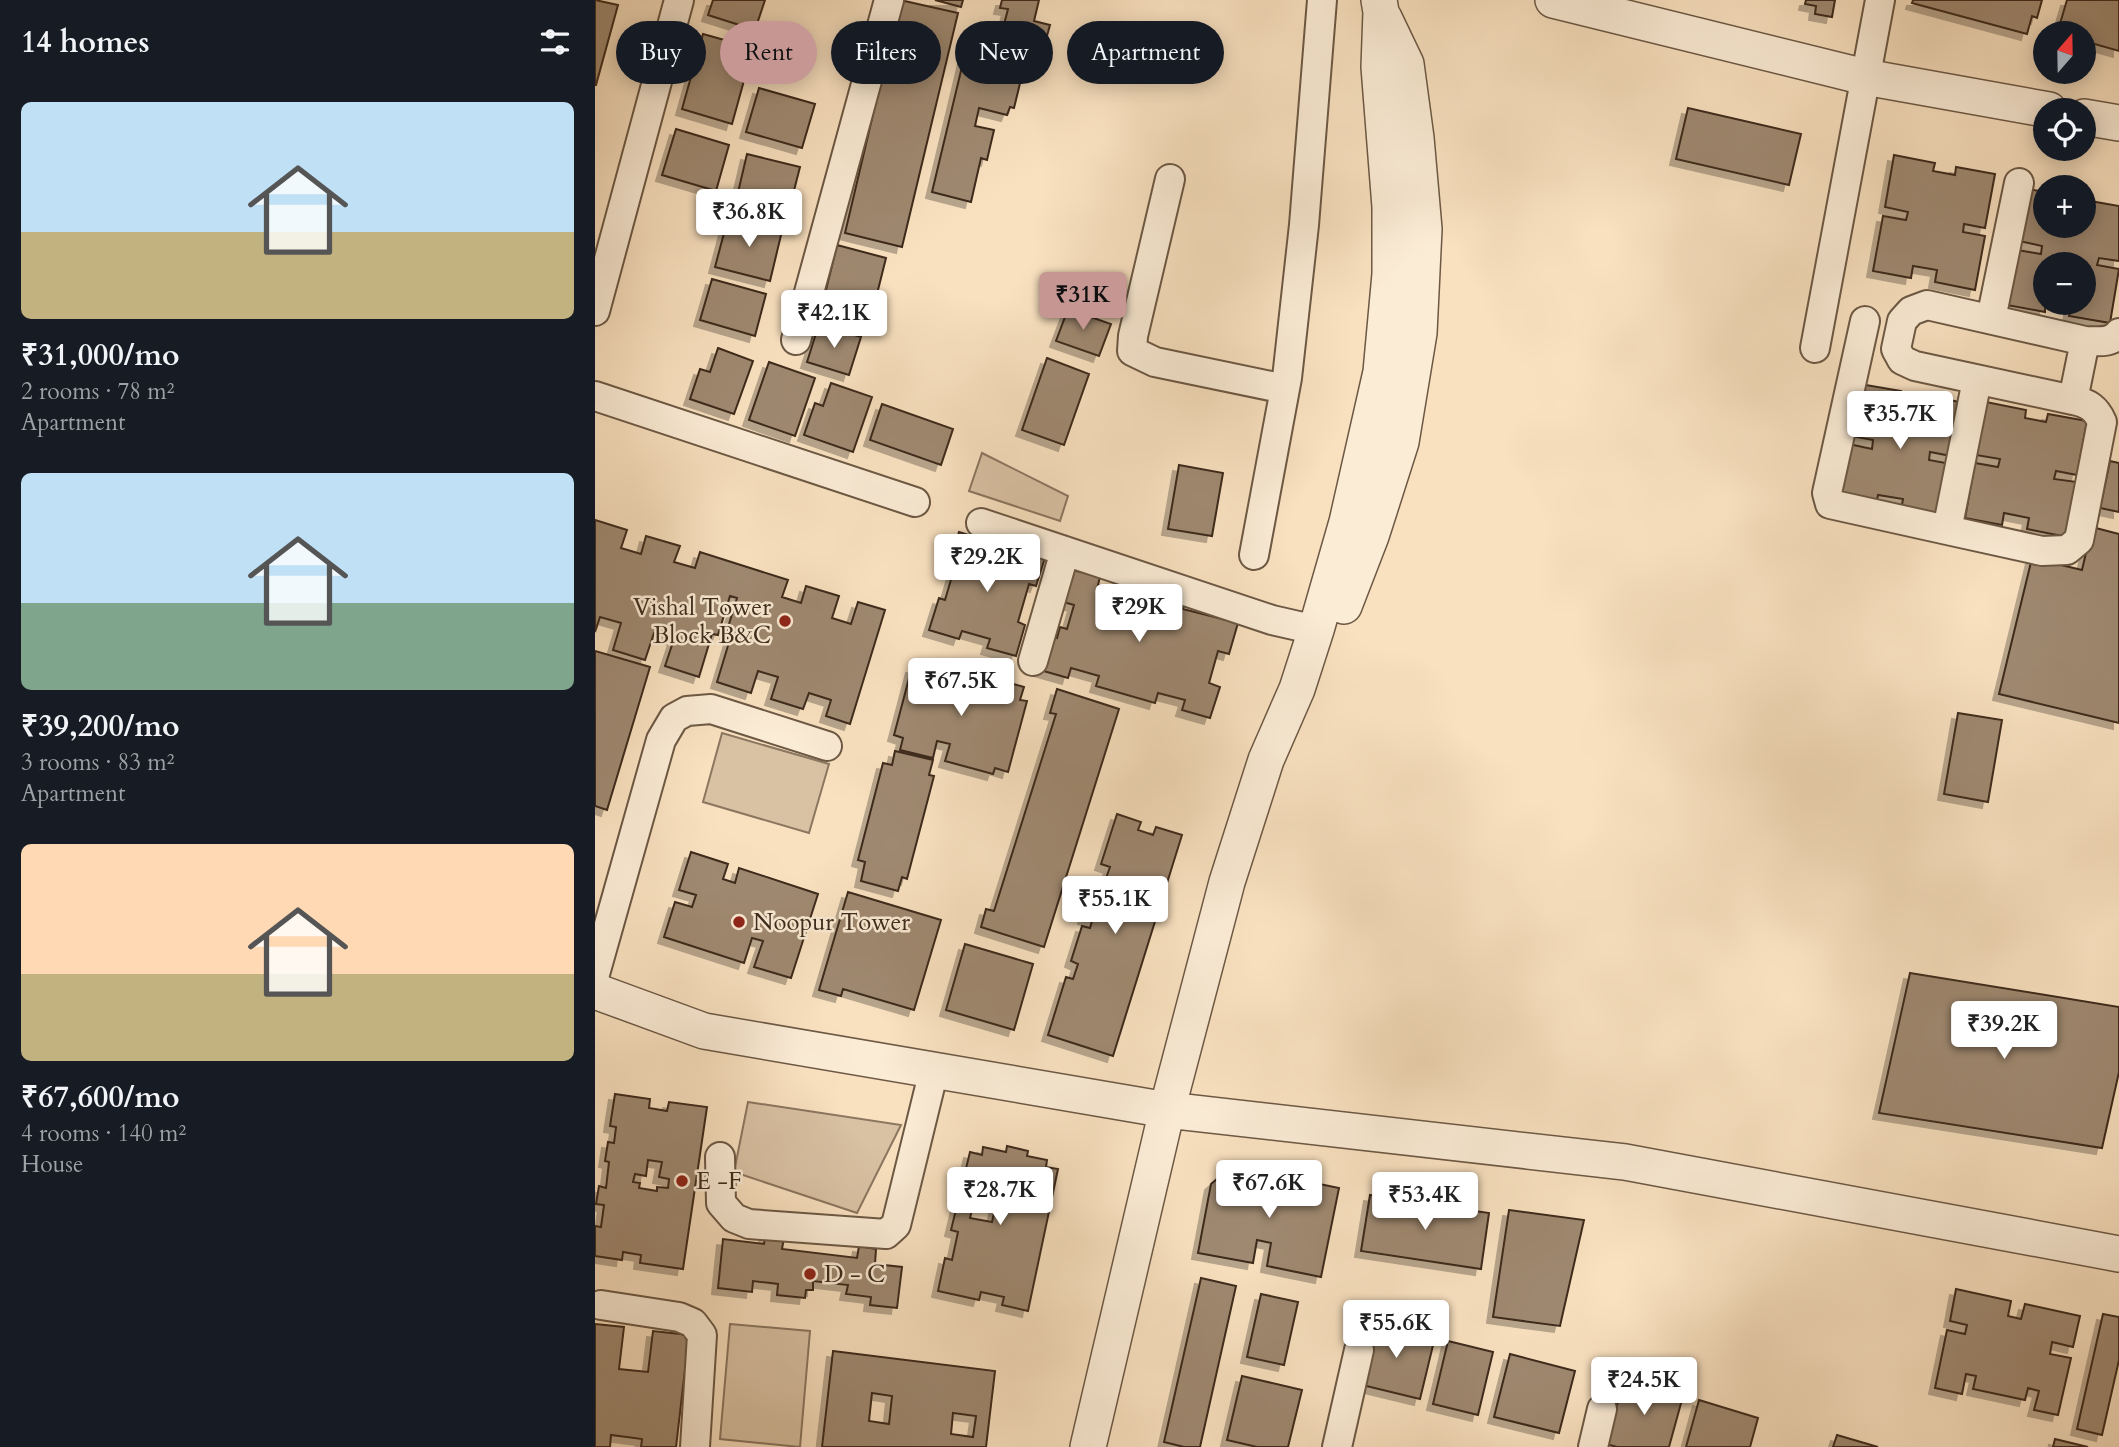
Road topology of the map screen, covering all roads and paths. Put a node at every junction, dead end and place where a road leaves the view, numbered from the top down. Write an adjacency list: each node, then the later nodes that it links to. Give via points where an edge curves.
1 (679, 0): 13 (street)
2 (889, 0): 19 (street)
3 (1322, 0): 23 (street)
4 (1553, 0): 7 (street)
5 (1880, 0): 7 (street)
6 (1380, 6): 31 (street, via 1406,64 1416,138 1424,229 1419,333 1401,442 1371,536 1340,616)
7 (1865, 78): 8 (street); 14 (street)
8 (2033, 107)
9 (2096, 119): 10 (street)
10 (2119, 123)
11 (1170, 179): 23 (street, via 1132,351 1155,362)
12 (2019, 183): 15 (street)
13 (595, 311)
14 (1822, 312): 16 (street); 21 (street)
15 (1991, 318): 17 (street, via 1927,305 1911,311); 20 (street)
16 (1865, 321): 17 (street); 28 (street, via 1827,493 1831,504)
17 (1901, 328): 22 (street, via 1896,349 1902,360)
18 (2119, 333): 20 (street, via 2104,342)
19 (796, 340)
20 (2085, 341): 25 (street)
21 (1815, 348)
22 (1977, 380): 25 (street); 28 (street)
23 (1285, 389): 30 (street)
24 (595, 396): 26 (street)
25 (2073, 400): 28 (street, via 2087,403 2102,422 2080,540 2067,550 2042,551)
26 (915, 502)
27 (981, 523): 29 (street)
28 (1947, 530)
29 (1065, 551): 31 (street, via 1272,620); 32 (street)
30 (1254, 555)
31 (1316, 630): 37 (street, via 1266,760 1227,882)
32 (1033, 661)
33 (827, 746): 34 (street, via 711,709 687,710 674,718 661,740)
34 (595, 974)
35 (595, 990): 36 (street, via 704,1031)
36 (934, 1070): 37 (street); 38 (street, via 896,1225 886,1234 749,1224 734,1218 721,1203)
37 (1167, 1110): 39 (street, via 1625,1162); 45 (street)
38 (720, 1157)
39 (2119, 1254)
40 (601, 1304): 44 (street, via 679,1317 693,1323 702,1335)
41 (1359, 1350): 43 (street)
42 (1602, 1409): 46 (street)
43 (1343, 1446)
44 (695, 1447)
45 (1088, 1447)
46 (1593, 1447)

